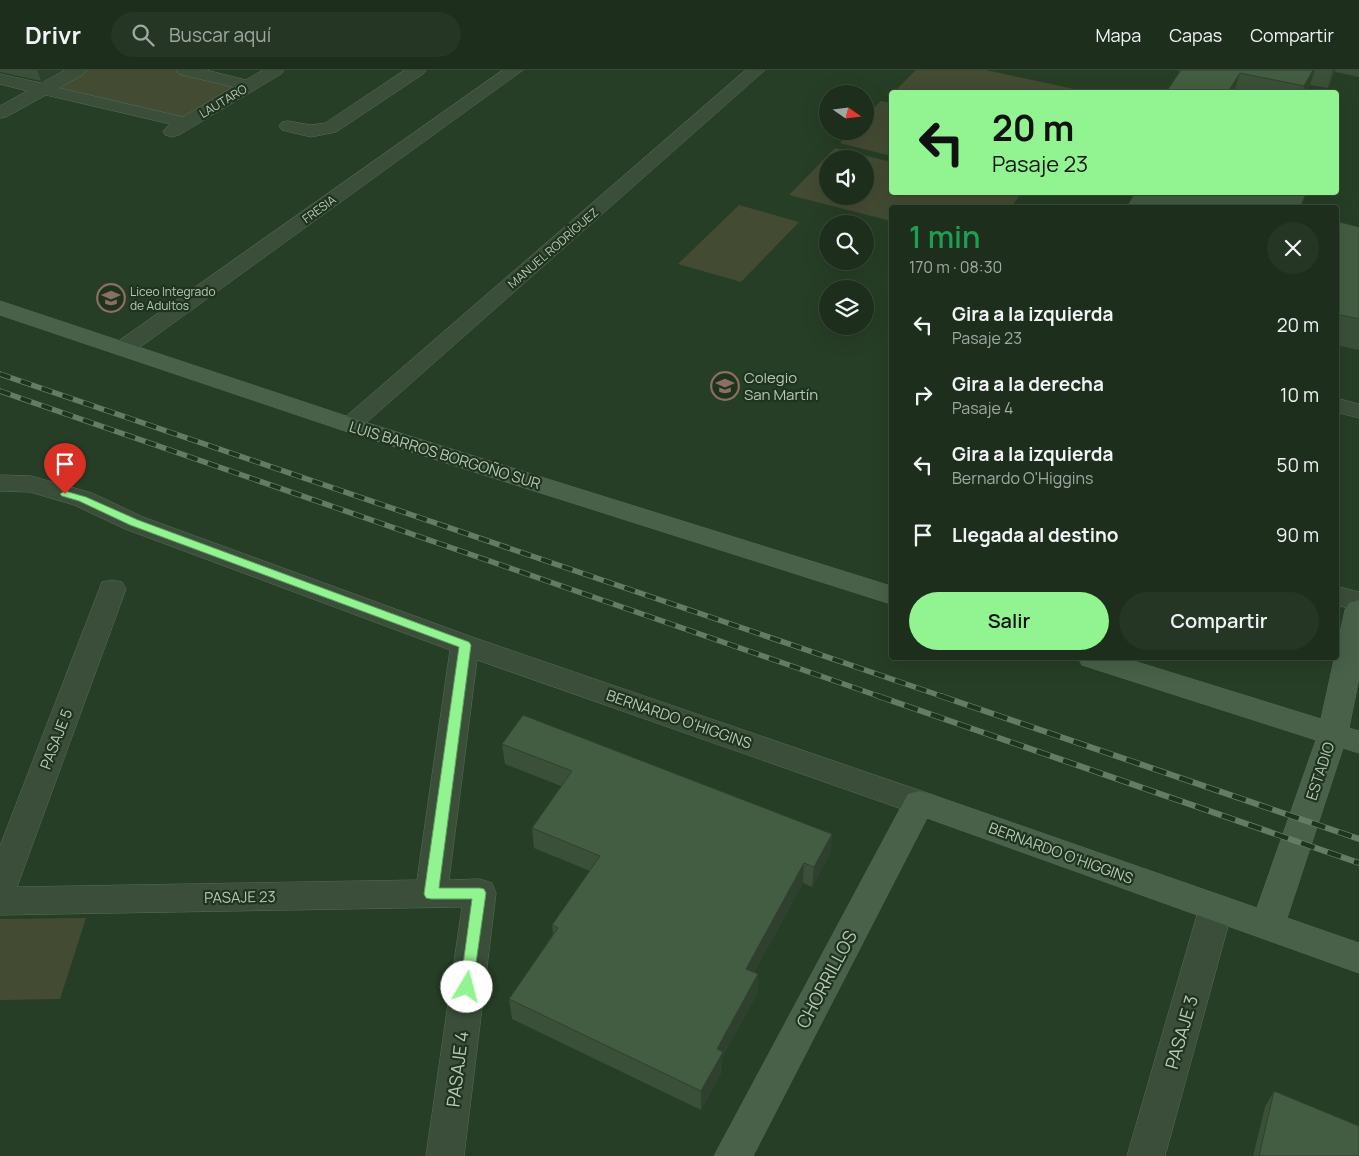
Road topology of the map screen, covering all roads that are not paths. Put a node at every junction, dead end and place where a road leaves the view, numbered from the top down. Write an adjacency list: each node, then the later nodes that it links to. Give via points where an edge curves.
1 (78, 70): 9 (street)
2 (184, 70): 8 (street)
3 (275, 70): 8 (street, LAUTARO)
4 (417, 70): 11 (street, via 330,128 311,131)
5 (514, 70): 13 (street, FRESIA)
6 (756, 70): 16 (street, MANUEL RODRÍGUEZ)
7 (0, 79): 9 (street)
8 (249, 86): 9 (street, LAUTARO, via 179,127)
9 (43, 89): 10 (street)
10 (0, 113)
11 (288, 126)
12 (0, 308): 13 (street, LUIS BARROS BORGOÑO SUR)
13 (124, 348): 16 (street, LUIS BARROS BORGOÑO SUR)
14 (1339, 406): 15 (street)
15 (1359, 411)
16 (350, 425): 19 (street, LUIS BARROS BORGOÑO SUR)
17 (0, 483): 23 (street, BERNARDO O'HIGGINS, via 31,484 83,499 134,523)
18 (112, 589): 27 (street, PASAJE 5)
19 (889, 594)
20 (1339, 596): 21 (street)
21 (1359, 602)
22 (1359, 610): 25 (street, ESTADIO)
23 (465, 645): 26 (street, BERNARDO O'HIGGINS); 29 (street)
24 (1098, 660): 25 (street)
25 (1346, 737): 32 (street, ESTADIO)
26 (919, 802): 31 (street, BERNARDO O'HIGGINS); 35 (street, CHORRILLOS)
27 (0, 889)
28 (480, 893): 29 (street, PASAJE 23); 34 (street, PASAJE 4)
29 (431, 894): 30 (street, PASAJE 23)
30 (0, 901)
31 (1216, 908): 32 (street, BERNARDO O'HIGGINS); 36 (street, PASAJE 3)
32 (1268, 927): 33 (street, BERNARDO O'HIGGINS)
33 (1359, 958)
34 (445, 1156)
35 (733, 1156)
36 (1146, 1156)

